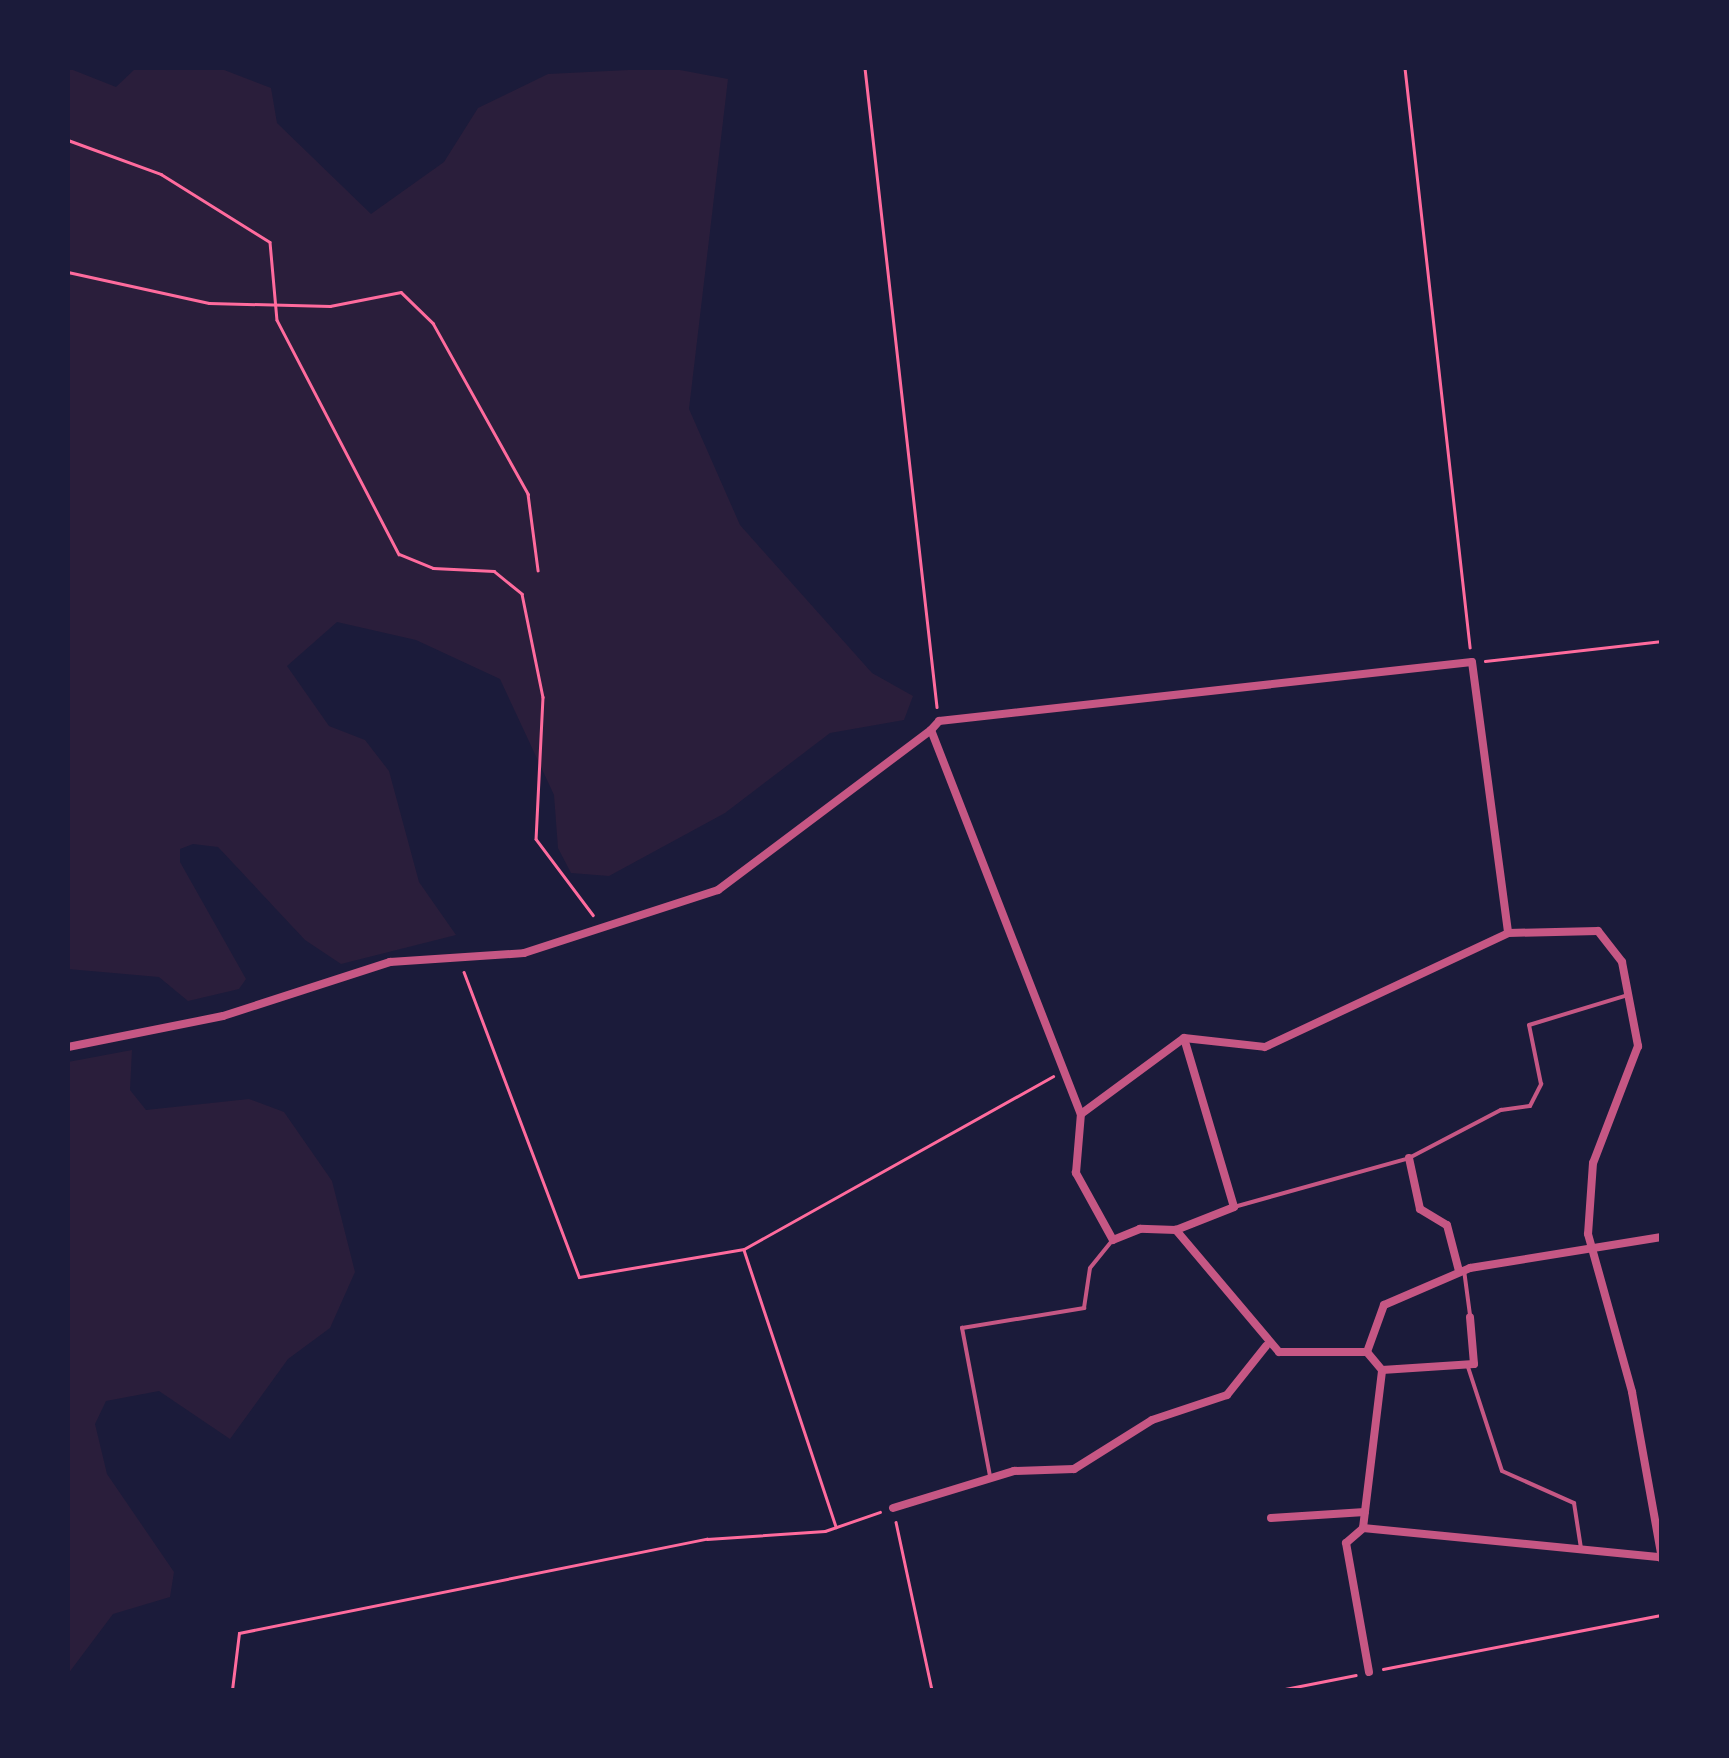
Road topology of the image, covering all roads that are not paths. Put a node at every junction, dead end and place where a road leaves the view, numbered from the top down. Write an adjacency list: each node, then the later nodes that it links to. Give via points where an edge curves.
1 (931, 730): 2 (street, via 939,721 1472,662); 5 (street, via 736,882 524,953 390,962 223,1016); 6 (street)
2 (1508, 933): 3 (street, via 1598,931 1613,945); 4 (street, via 1388,982 1284,1042 1241,1049)
3 (1632, 994): 7 (lane, via 1534,1020 1540,1084 1533,1104 1500,1110); 12 (street, via 1636,1058 1589,1179)
4 (1184, 1038): 6 (street); 8 (street)
5 (68, 1047)
6 (1081, 1114): 11 (street, via 1076,1173)
7 (1409, 1158): 8 (lane); 13 (street, via 1420,1209 1447,1225)
8 (1234, 1206): 9 (street)
9 (1176, 1230): 11 (street, via 1140,1229); 15 (street)
10 (1662, 1237): 12 (street)
11 (1114, 1240): 19 (lane, via 1094,1258 1084,1308 962,1328)
12 (1591, 1251): 13 (street); 25 (street, via 1632,1392)
13 (1462, 1270): 14 (lane); 16 (street, via 1391,1296)
14 (1470, 1316): 17 (street)
15 (1266, 1346): 16 (street, via 1319,1358); 19 (street, via 1217,1400 1152,1420 1065,1473 1029,1469)
16 (1366, 1352): 18 (street)
17 (1468, 1367): 18 (street); 24 (lane, via 1502,1471 1574,1503)
18 (1382, 1370): 21 (street)
19 (991, 1480): 20 (street)
20 (893, 1508)
21 (1365, 1512): 22 (street); 23 (street)
22 (1270, 1518)
23 (1362, 1528): 24 (street); 26 (street, via 1346,1543)
24 (1580, 1548): 25 (street)
25 (1661, 1558)
26 (1369, 1672)

